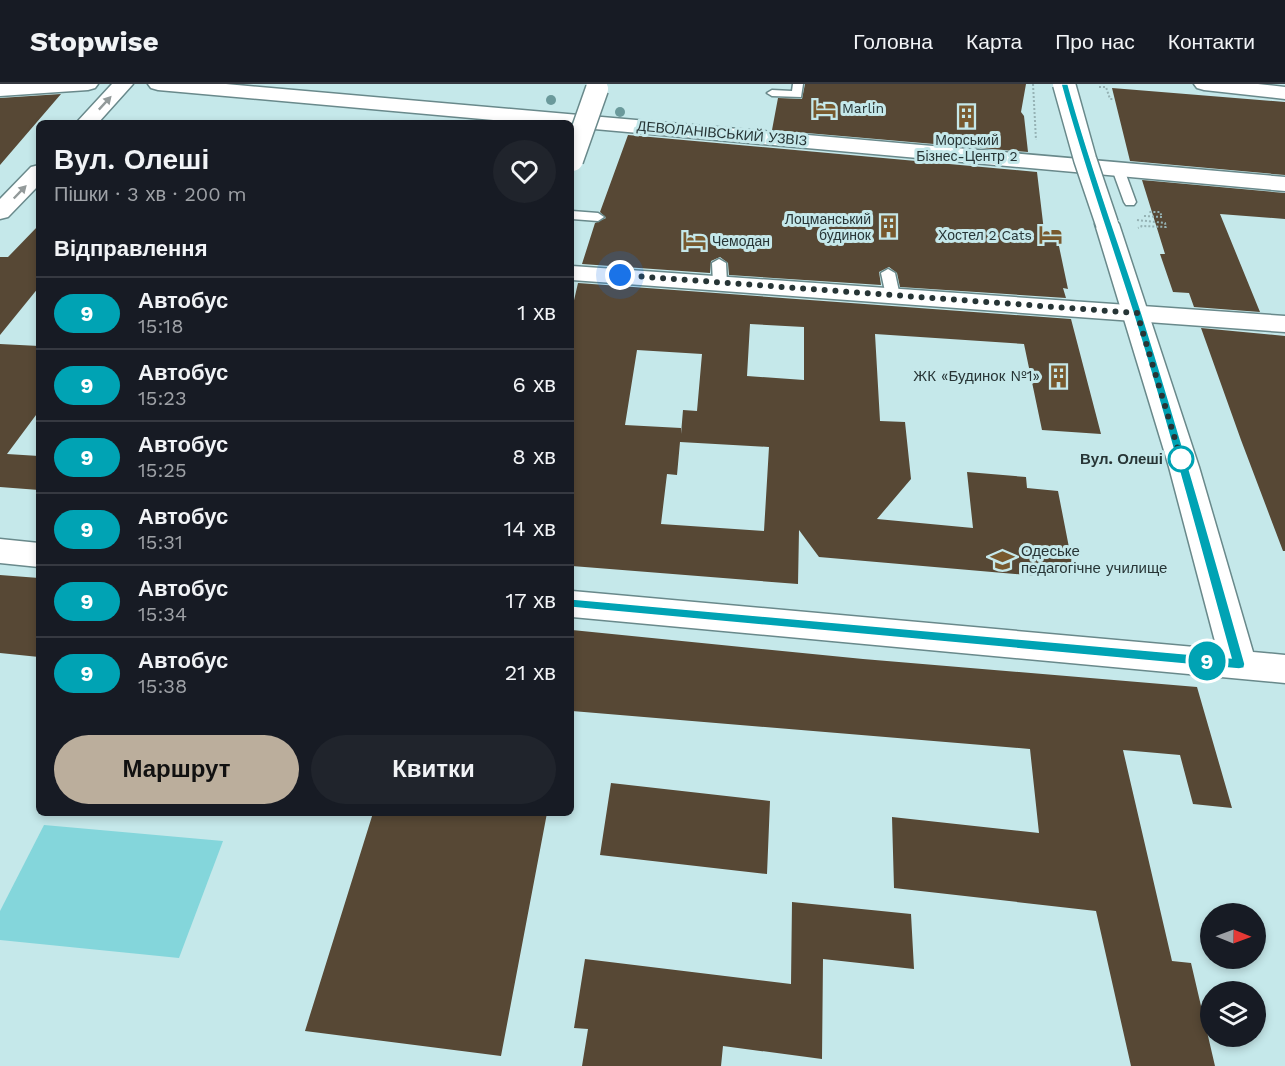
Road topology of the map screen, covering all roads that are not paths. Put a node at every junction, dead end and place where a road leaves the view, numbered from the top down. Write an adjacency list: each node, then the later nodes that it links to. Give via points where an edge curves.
1 (88, 84): 8 (street)
2 (123, 84): 11 (street, one-way to 2)
3 (158, 84): 12 (street, ДЕВОЛАНІВСЬКИЙ УЗВІЗ)
4 (798, 84): 9 (lane, via 797,95)
5 (1064, 84): 23 (street, bridge)
6 (1204, 84): 10 (street)
7 (598, 87): 14 (street, bridge)
8 (0, 90)
9 (772, 93)
10 (1285, 93)
11 (89, 120)
12 (564, 120)
13 (574, 121): 15 (street, ДЕВОЛАНІВСЬКИЙ УЗВІЗ)
14 (574, 154)
15 (1118, 169): 17 (street, ДЕВОЛАНІВСЬКИЙ УЗВІЗ); 18 (lane)
16 (36, 175): 19 (street, one-way to 16)
17 (1285, 184)
18 (1130, 202)
19 (0, 212)
20 (574, 215): 21 (lane)
21 (598, 217)
22 (574, 273): 23 (street, via 720,273 890,284)
23 (1137, 313): 24 (street); 28 (street)
24 (1285, 324)
25 (0, 551): 26 (street)
26 (36, 555)
27 (574, 604): 28 (street)
28 (1239, 664): 29 (street)
29 (1285, 669)

